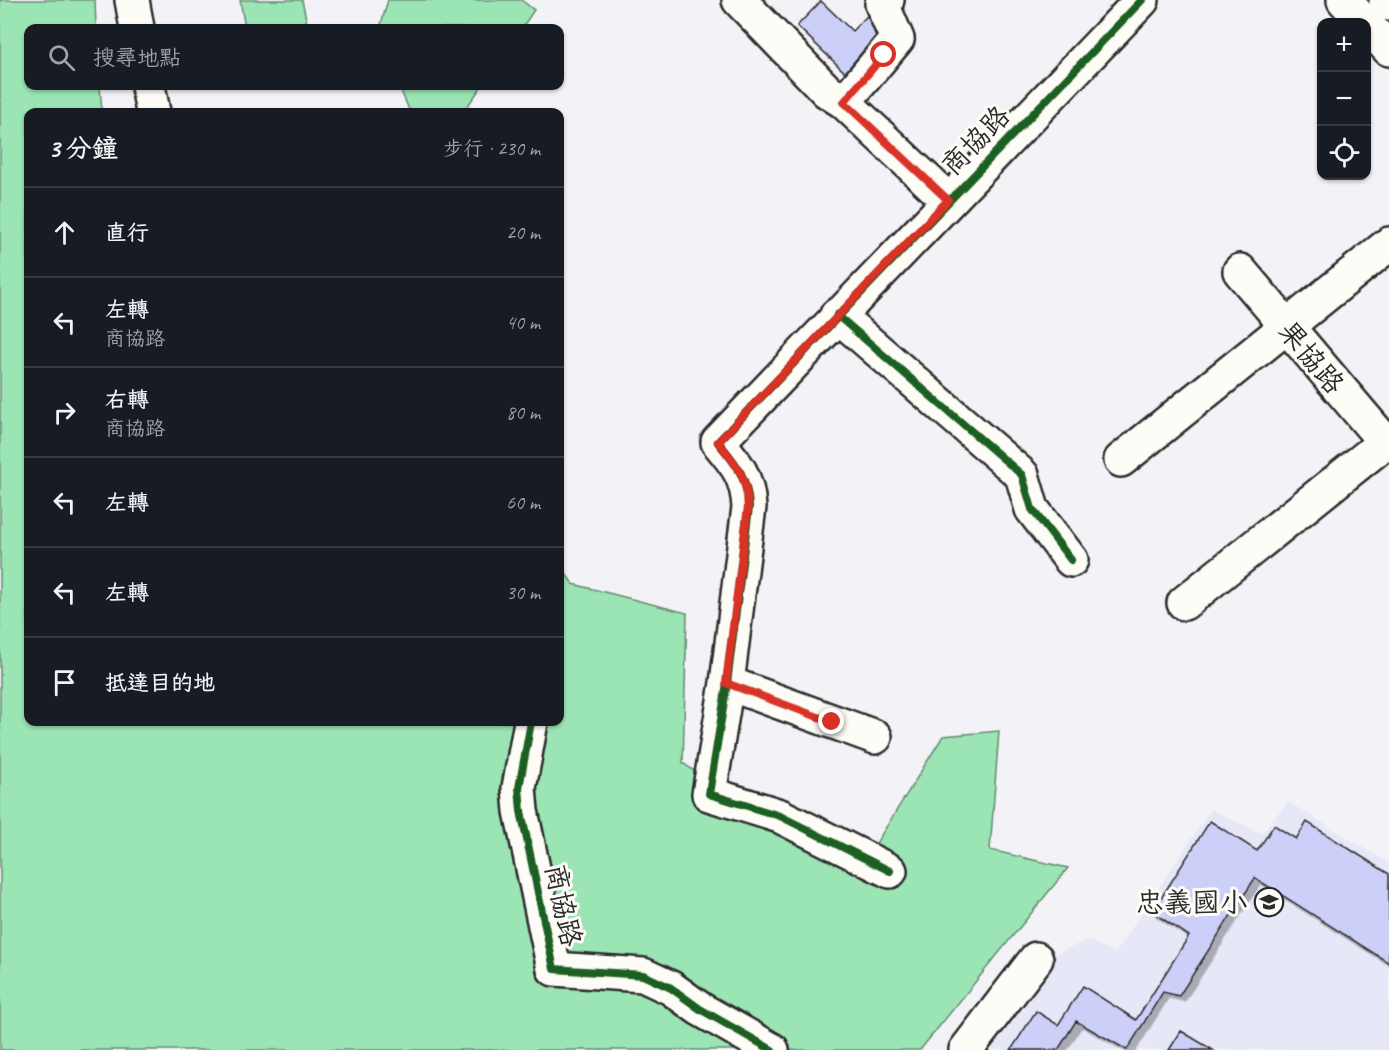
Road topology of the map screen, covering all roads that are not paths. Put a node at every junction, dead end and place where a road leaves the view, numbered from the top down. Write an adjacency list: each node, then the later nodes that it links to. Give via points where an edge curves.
1 (132, 0): 8 (street)
2 (739, 0): 11 (street, 商協路, via 828,91)
3 (886, 0): 11 (street, via 882,4 897,39)
4 (1142, 0): 13 (street, 商協路)
5 (1344, 0): 9 (street)
6 (1386, 0): 7 (street)
7 (1389, 4)
8 (136, 24)
9 (1389, 48)
10 (149, 90): 12 (street)
11 (844, 102): 13 (street, 商協路)
12 (152, 108)
13 (948, 200): 16 (street, 商協路)
14 (1389, 244): 17 (street)
15 (1240, 271): 17 (street, 果協路)
16 (837, 315): 20 (street, via 1022,475 1032,509); 22 (street, 商協路, via 718,442 739,467 748,486)
17 (1286, 326): 18 (street, 果協路); 19 (street)
18 (1387, 441): 21 (street)
19 (1121, 460)
20 (1071, 560)
21 (1184, 603)
22 (726, 683): 24 (street); 25 (street, via 709,794 780,816)
23 (530, 726): 27 (street, 商協路, via 519,788 521,811 554,969 643,975)
24 (875, 737)
25 (890, 870)
26 (1036, 959): 28 (street)
27 (772, 1050)
28 (966, 1050)

